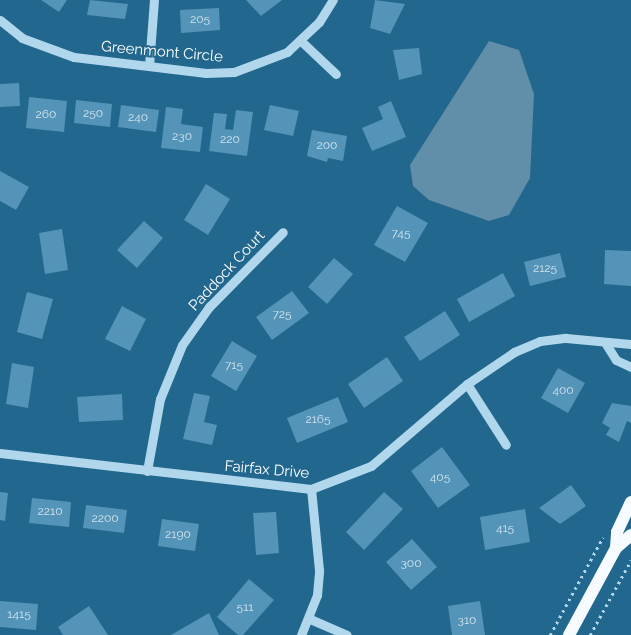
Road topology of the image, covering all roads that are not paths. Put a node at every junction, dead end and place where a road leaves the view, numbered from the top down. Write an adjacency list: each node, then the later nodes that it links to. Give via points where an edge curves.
1 (154, 0): 5 (street)
2 (333, 0): 4 (street, Greenmont Circle)
3 (0, 20): 5 (street, Greenmont Circle, via 22,38 51,52)
4 (302, 41): 5 (street, Greenmont Circle, via 270,61 234,72 206,73); 6 (street)
5 (149, 66)
6 (336, 74)
7 (283, 232): 14 (street, Paddock Court, via 209,307 182,345 160,399)
8 (606, 344): 9 (street, Fairfax Drive); 10 (street, via 616,360); 11 (street, Fairfax Drive, via 566,338 540,341 514,352)
9 (631, 344)
10 (631, 367)
11 (467, 384): 12 (street); 15 (street, Fairfax Drive, via 371,466)
12 (506, 445)
13 (0, 453): 14 (street, Fairfax Drive)
14 (147, 471): 15 (street, Fairfax Drive)
15 (311, 489): 19 (street, via 319,570)
16 (631, 502): 18 (main road, via 617,532)
17 (631, 535): 18 (main road)
18 (616, 548): 22 (main road)
19 (310, 619): 20 (street); 21 (street)
20 (301, 635)
21 (347, 635)
22 (569, 635)

